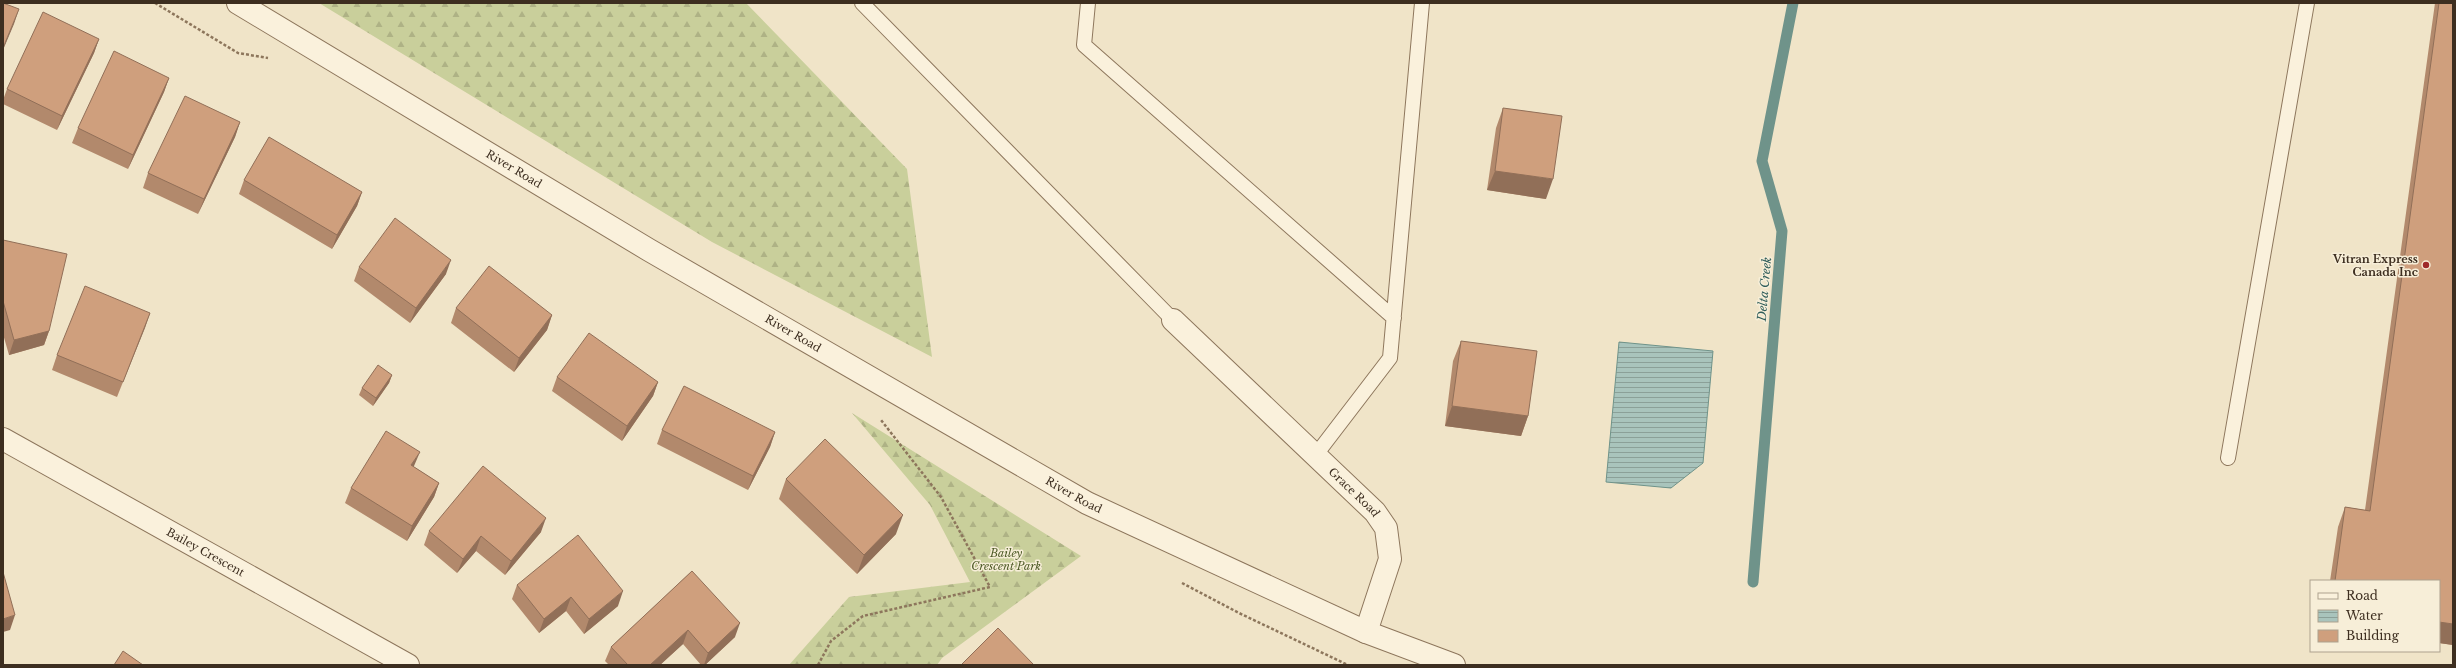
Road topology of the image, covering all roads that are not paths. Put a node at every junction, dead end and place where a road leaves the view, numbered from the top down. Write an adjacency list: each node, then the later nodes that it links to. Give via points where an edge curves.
1 (238, 3): 11 (street, River Road, via 649,250 1087,503)
2 (862, 3): 7 (lane)
3 (1088, 3): 6 (lane, via 1084,45)
4 (1422, 3): 6 (lane)
5 (2306, 3): 10 (lane)
6 (1394, 318): 9 (lane, via 1390,358)
7 (1173, 320): 9 (street, Grace Road)
8 (3, 439): 12 (street, Bailey Crescent)
9 (1315, 456): 11 (street, Grace Road, via 1375,512 1386,528 1390,559)
10 (2228, 458)
11 (1366, 632): 13 (street)
12 (408, 665)
13 (1454, 665)

